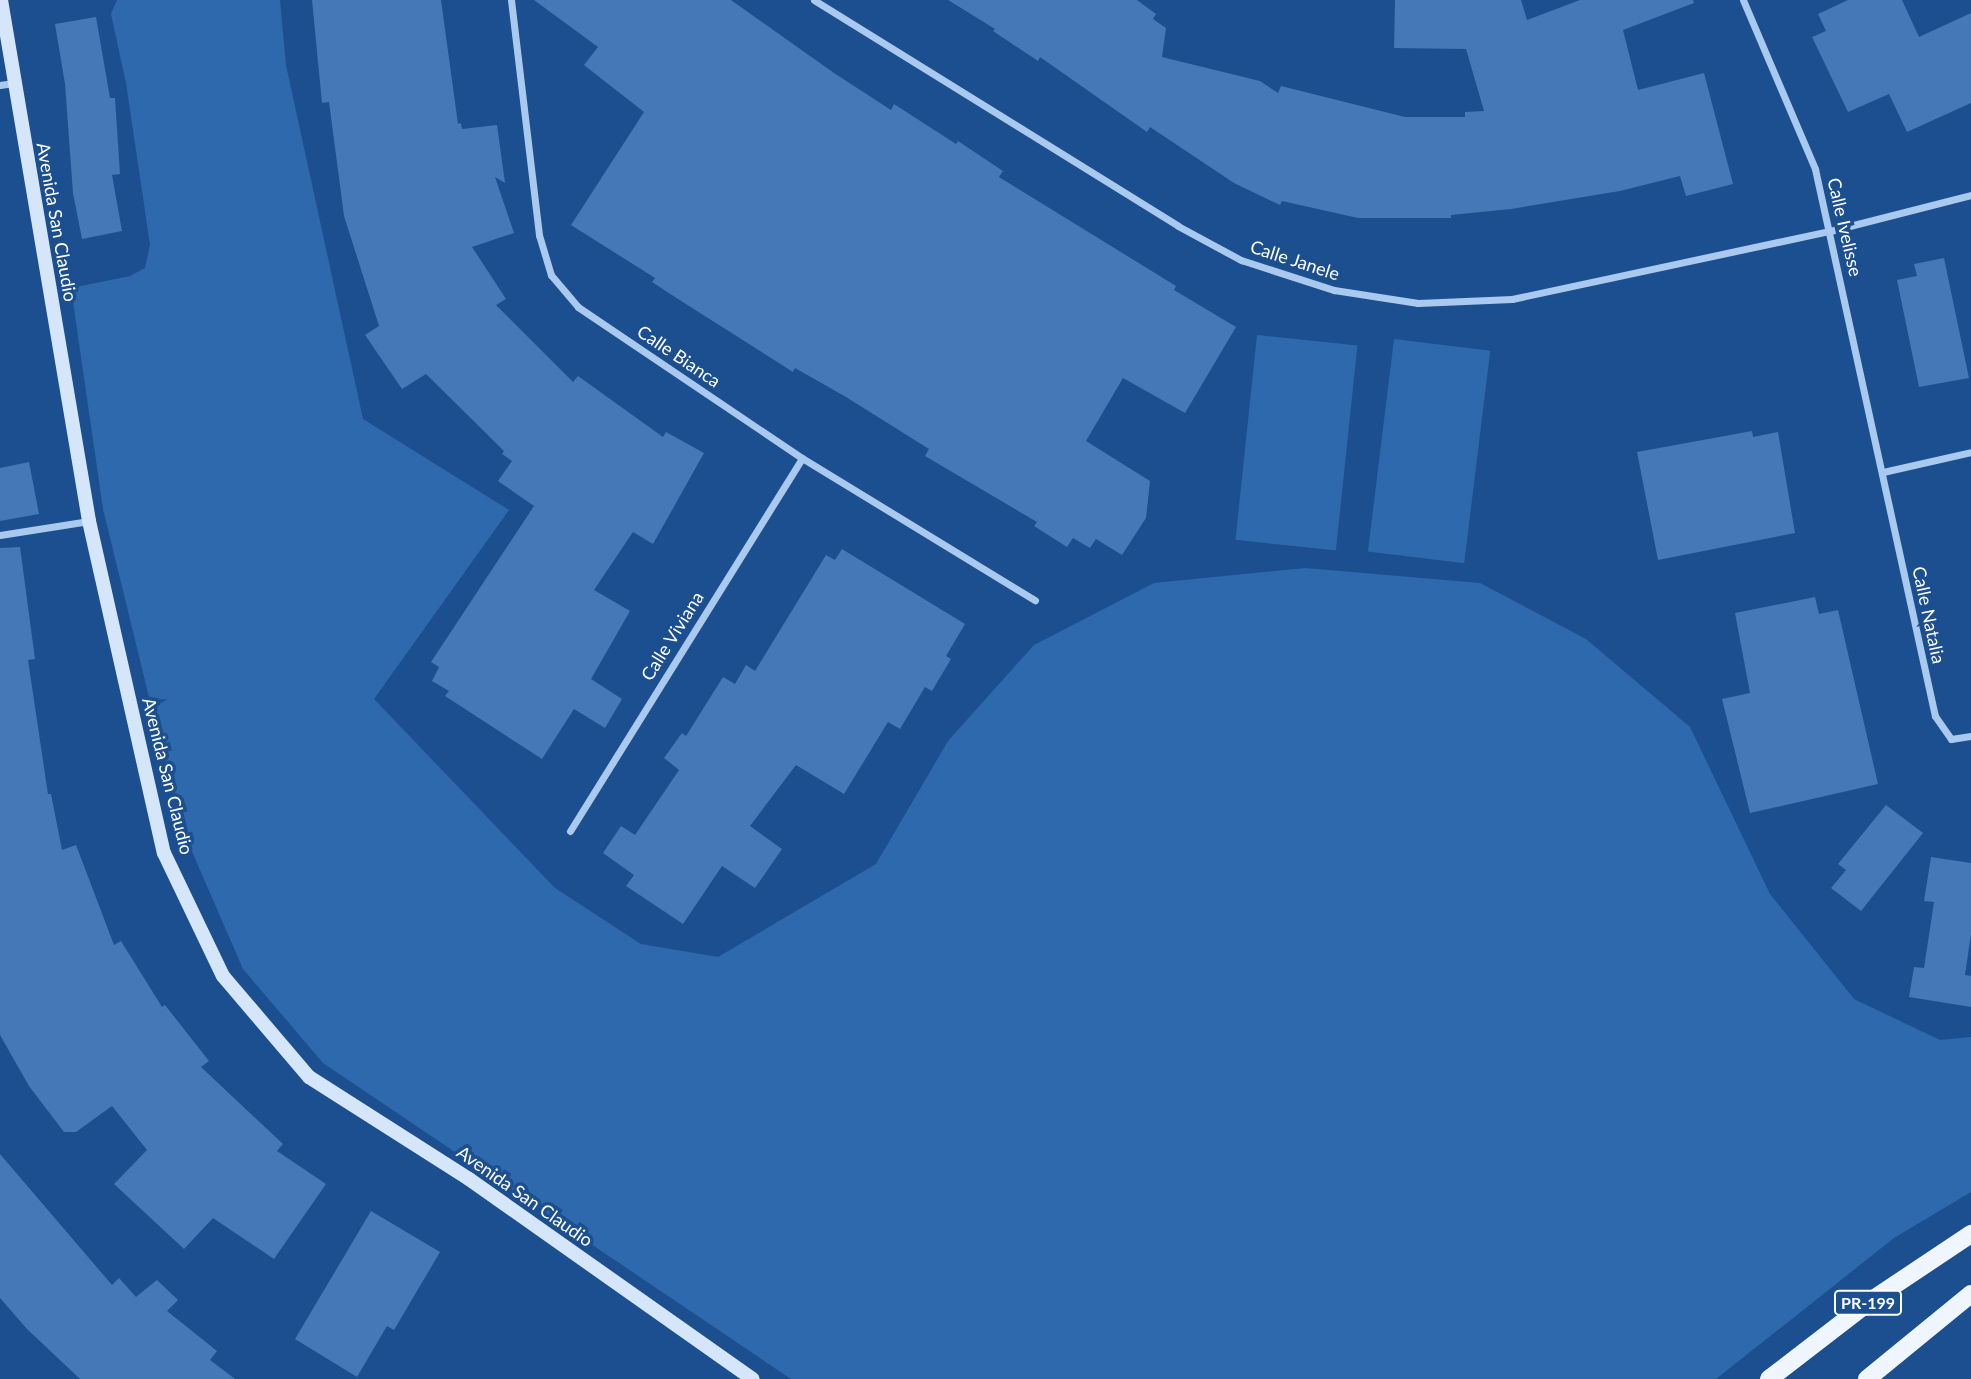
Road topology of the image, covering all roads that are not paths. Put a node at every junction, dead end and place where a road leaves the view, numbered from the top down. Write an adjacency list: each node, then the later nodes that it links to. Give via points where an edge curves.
1 (1, 0): 5 (street, Avenida San Claudio)
2 (511, 0): 9 (street, Calle Bianca, via 539,235 551,275 578,307)
3 (814, 0): 7 (street, Calle Janele, via 1178,226 1241,260 1334,290 1418,303 1512,299)
4 (1743, 0): 7 (street, Calle Ivelisse, via 1815,169)
5 (7, 84): 11 (street, Avenida San Claudio)
6 (1971, 195): 7 (street, Calle Janele)
7 (1830, 231): 10 (street, Calle Ivelisse)
8 (1971, 452): 10 (street)
9 (802, 458): 13 (street, Calle Bianca); 15 (street, Calle Viviana)
10 (1883, 472): 14 (street, Calle Natalia, via 1935,716 1951,739)
11 (89, 521): 12 (street); 18 (street, Avenida San Claudio, via 164,853 223,976 309,1077 469,1179)
12 (0, 536)
13 (1035, 600)
14 (1971, 736)
15 (570, 831)
16 (1971, 1234): 19 (main road, PR-199, via 1869,1302)
17 (1971, 1294): 20 (main road, PR-199)
18 (752, 1379)
19 (1769, 1379)
20 (1867, 1379)

